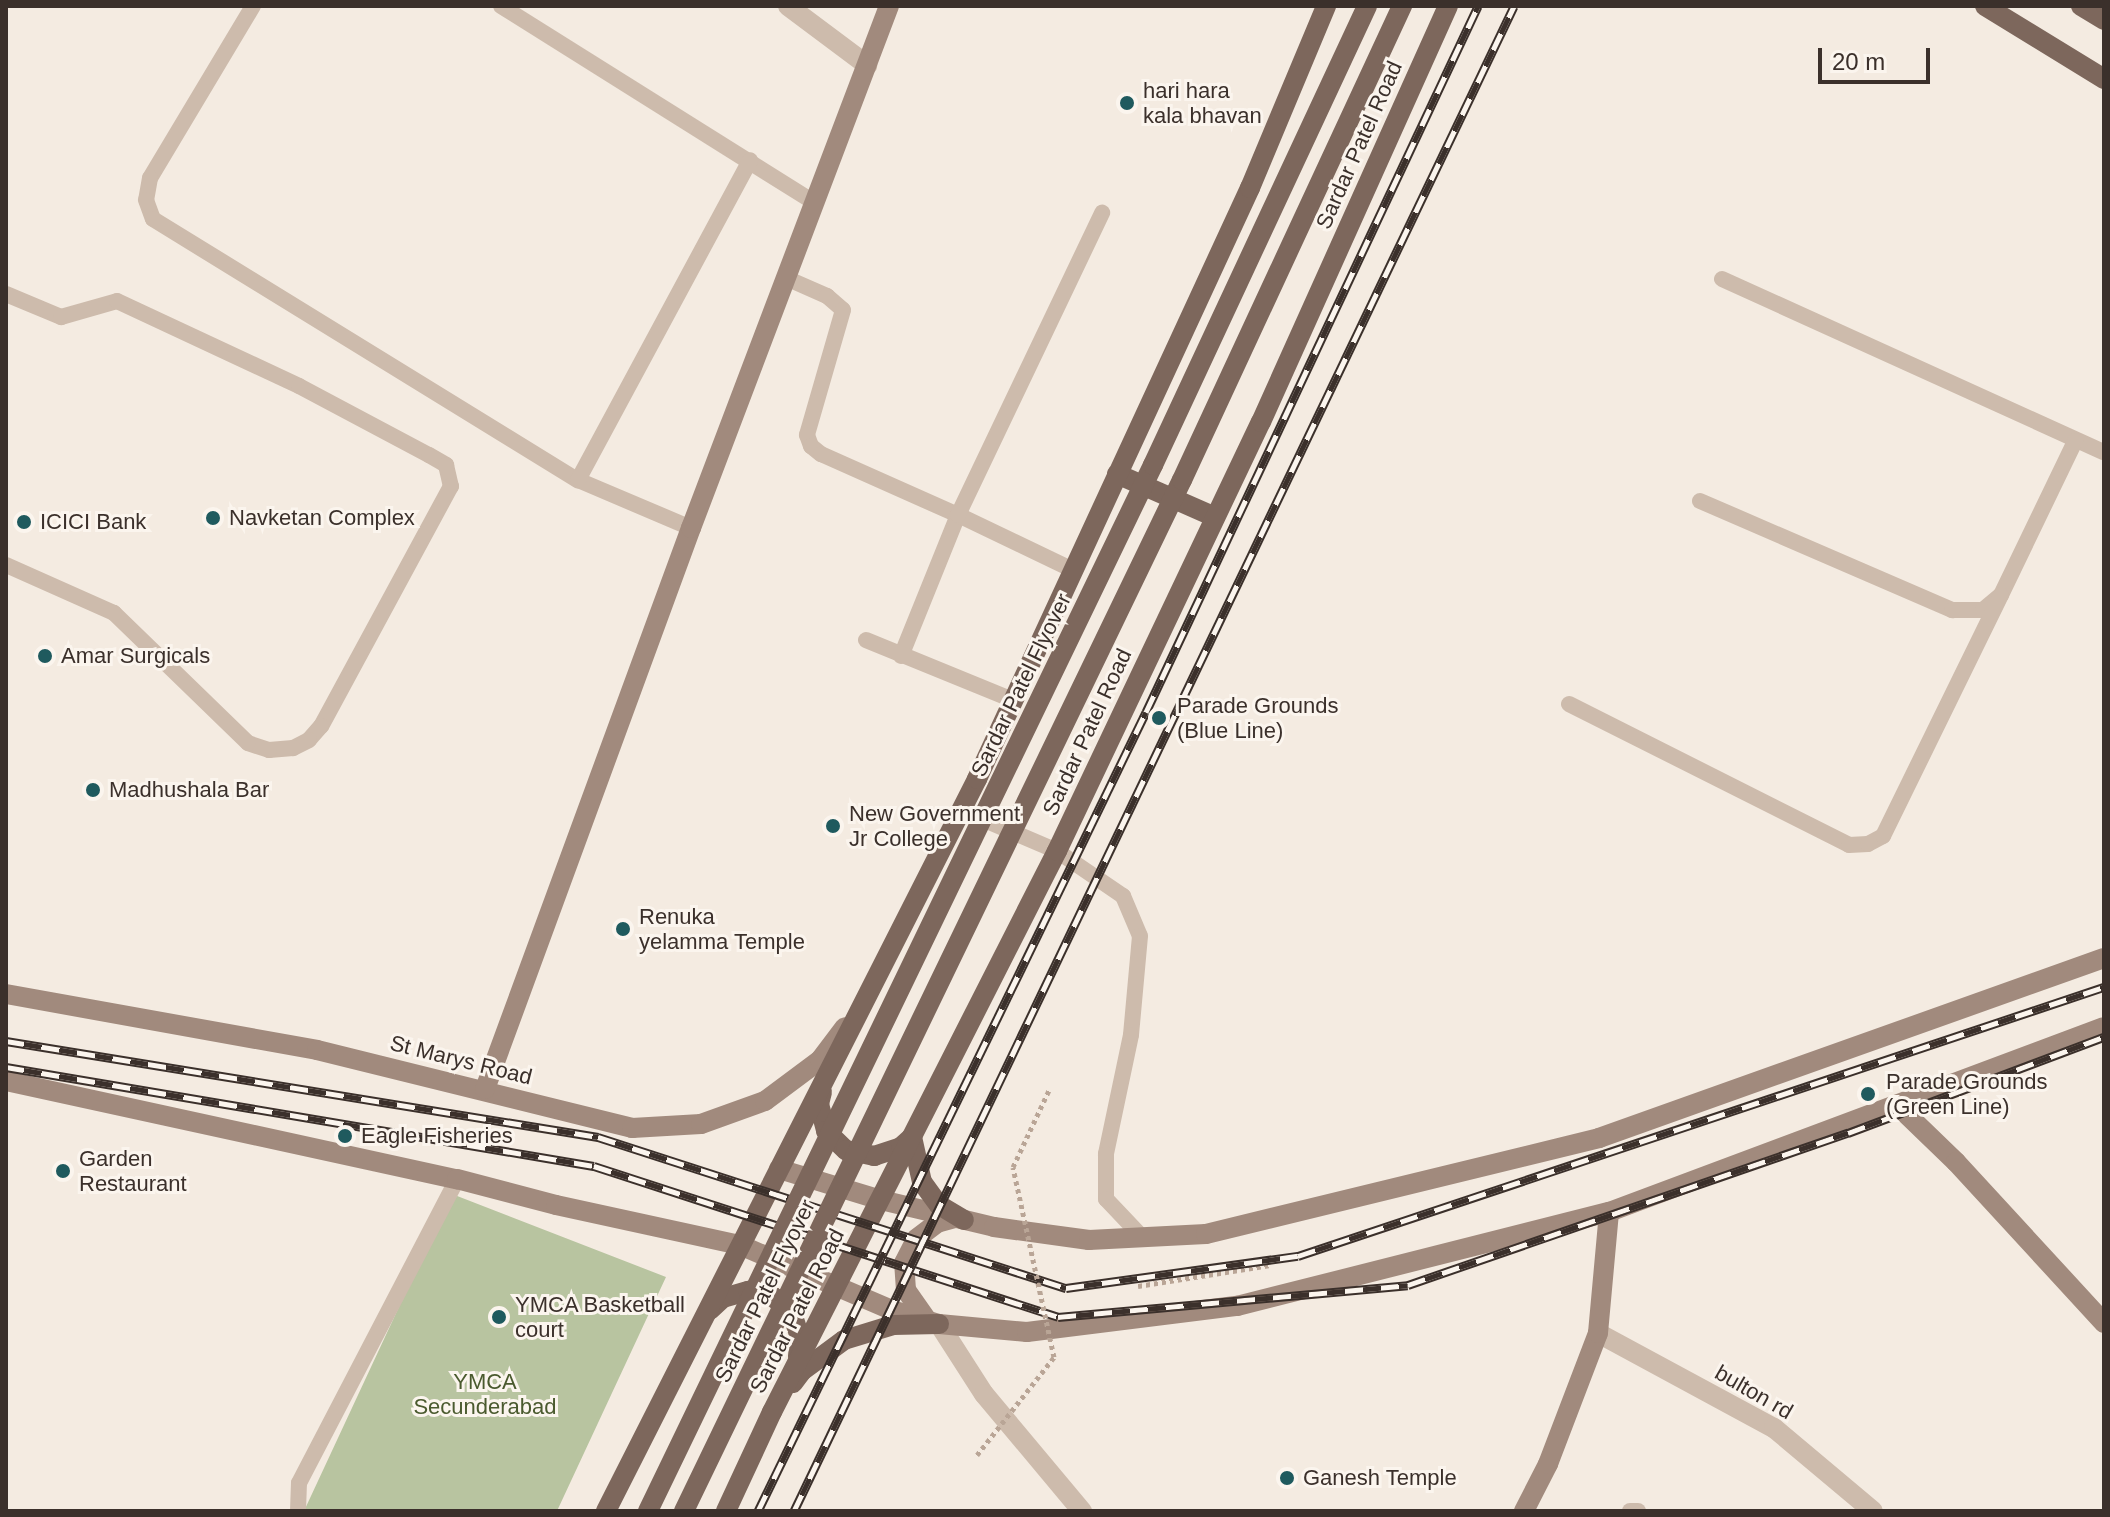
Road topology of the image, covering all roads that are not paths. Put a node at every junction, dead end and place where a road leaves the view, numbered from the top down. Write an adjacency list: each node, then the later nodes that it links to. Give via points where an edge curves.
1 (253, 6): 23 (lane, via 150,178 146,200 153,219)
2 (501, 6): 14 (lane)
3 (788, 6): 12 (street)
4 (889, 6): 12 (main road)
5 (1326, 6): 22 (main road, via 1250,188)
6 (1367, 6): 62 (main road, Sardar Patel Flyover, bridge, via 1147,480)
7 (1402, 6): 63 (main road, Sardar Patel Flyover, bridge, via 1175,494)
8 (1448, 6): 26 (main road, Sardar Patel Road)
9 (1985, 6): 13 (main road)
10 (2081, 6): 11 (main road)
11 (2104, 20)
12 (867, 65): 15 (main road)
13 (2104, 79)
14 (750, 160): 15 (lane); 23 (lane)
15 (814, 202): 17 (main road)
16 (1102, 213): 25 (lane)
17 (786, 278): 25 (lane, via 827,296 843,310 807,435 811,446); 27 (main road)
18 (1722, 279): 20 (lane)
19 (6, 294): 28 (lane, via 61,317 117,301 299,386 429,455 446,465 451,486 321,726 293,748 269,750 248,743 114,613)
20 (2075, 441): 21 (lane); 30 (lane)
21 (2104, 452)
22 (1117, 474): 26 (main road); 29 (main road)
23 (578, 480): 27 (lane)
24 (1700, 501): 30 (lane, via 1952,610 1983,610)
25 (958, 515): 29 (lane); 32 (lane)
26 (1215, 517): 36 (main road, Sardar Patel Road)
27 (691, 528): 43 (main road)
28 (6, 565)
29 (1073, 570): 33 (main road)
30 (2001, 595): 34 (lane, via 1883,836 1868,844 1849,845)
31 (866, 640): 32 (lane)
32 (901, 656): 33 (lane)
33 (1013, 700): 35 (main road)
34 (1569, 704)
35 (961, 810): 36 (lane); 39 (main road)
36 (1057, 851): 45 (main road, Sardar Patel Road); 51 (lane, via 1123,896 1140,936 1131,1035 1106,1154 1106,1199)
37 (2104, 958): 51 (main road, via 1599,1138 1206,1234)
38 (6, 994): 43 (main road, St Marys Road, via 317,1050)
39 (862, 1004): 41 (main road); 43 (main road, St Marys Road, via 820,1060 787,1085 765,1101 701,1124 632,1128)
40 (2104, 1027): 44 (main road)
41 (826, 1076): 45 (main road, via 819,1104 826,1131 846,1150 874,1156 901,1147); 46 (main road)
42 (6, 1081): 47 (main road)
43 (485, 1089)
44 (1898, 1106): 49 (main road); 56 (main road)
45 (912, 1137): 48 (main road, Sardar Patel Road); 50 (main road, via 922,1182 939,1205)
46 (779, 1169): 48 (main road); 52 (main road)
47 (457, 1179): 52 (main road); 60 (lane, via 299,1483)
48 (881, 1200): 50 (main road); 53 (main road, Sardar Patel Road)
49 (1609, 1212): 55 (main road, via 1237,1306 1027,1332); 57 (main road)
50 (959, 1219): 51 (main road, via 1089,1240); 55 (main road, via 937,1223 916,1239 904,1263 906,1290)
51 (1142, 1237)
52 (740, 1245): 53 (main road); 54 (main road)
53 (835, 1288): 55 (main road); 58 (main road, Sardar Patel Road)
54 (705, 1316): 58 (main road, via 723,1298 748,1291 772,1296 792,1313 800,1337); 61 (main road)
55 (933, 1322): 59 (main road, via 893,1325 844,1340 802,1371); 65 (street, via 984,1394)
56 (2104, 1323)
57 (1598, 1333): 66 (main road, via 1548,1464); 69 (street, bulton rd, via 1774,1428)
58 (797, 1362): 59 (main road, Sardar Patel Road)
59 (772, 1412): 64 (main road, Sardar Patel Road)
60 (298, 1511)
61 (606, 1511)
62 (648, 1511)
63 (684, 1511)
64 (726, 1511)
65 (1082, 1511)
66 (1524, 1511)
67 (1630, 1511): 68 (lane)
68 (1638, 1511)
69 (1873, 1511)

